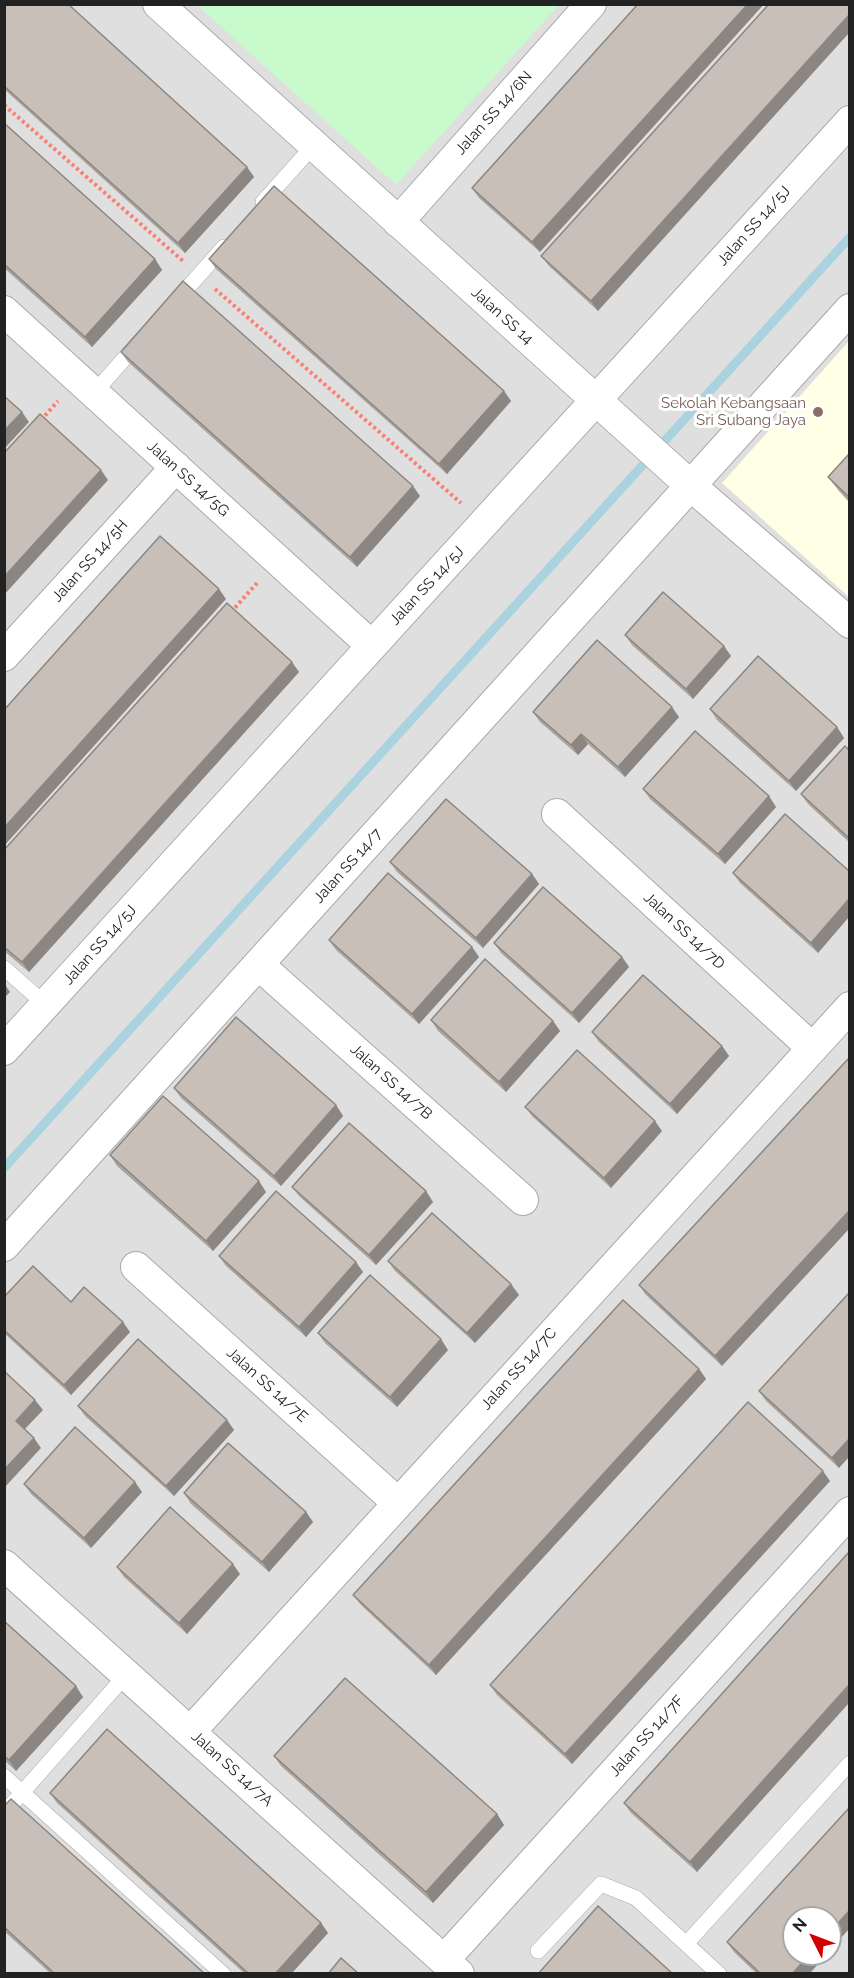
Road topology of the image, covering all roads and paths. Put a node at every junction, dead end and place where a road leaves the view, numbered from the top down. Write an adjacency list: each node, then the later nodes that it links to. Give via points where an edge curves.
1 (158, 4): 5 (street, Jalan SS 14)
2 (591, 4): 7 (street, Jalan SS 14/6N)
3 (4, 105): 9 (path)
4 (849, 121): 15 (street, Jalan SS 14/5J)
5 (314, 145): 6 (lane); 7 (street, Jalan SS 14)
6 (252, 214)
7 (398, 222): 15 (street, Jalan SS 14)
8 (237, 232): 9 (lane)
9 (199, 275): 10 (lane); 19 (path)
10 (169, 309)
11 (849, 309): 18 (street, Jalan SS 14/7)
12 (4, 311): 14 (street, Jalan SS 14/5G)
13 (146, 334): 14 (lane)
14 (86, 385): 16 (path); 17 (street, Jalan SS 14/5G)
15 (596, 400): 18 (street, Jalan SS 14); 19 (street, Jalan SS 14/5J)
16 (34, 428)
17 (176, 467): 20 (street, Jalan SS 14/5G); 24 (street, Jalan SS 14/5H)
18 (691, 486): 22 (street, Jalan SS 14); 26 (street, Jalan SS 14/7)
19 (484, 524): 23 (street, Jalan SS 14/5J)
20 (278, 560): 21 (path); 23 (street, Jalan SS 14/5G)
21 (230, 614)
22 (849, 623)
23 (372, 646): 28 (street, Jalan SS 14/5J)
24 (4, 656)
25 (557, 814): 30 (street, Jalan SS 14/7D)
26 (259, 965): 32 (street, Jalan SS 14/7B); 33 (street, Jalan SS 14/7)
27 (4, 968): 28 (lane)
28 (45, 1005): 31 (street, Jalan SS 14/5J)
29 (849, 1007): 30 (street, Jalan SS 14/7C)
30 (811, 1047): 35 (street, Jalan SS 14/7C)
31 (4, 1050)
32 (523, 1200)
33 (4, 1246)
34 (136, 1267): 35 (street, Jalan SS 14/7E)
35 (398, 1503): 39 (street, Jalan SS 14/7C)
36 (849, 1512): 46 (street, Jalan SS 14/7F)
37 (4, 1565): 38 (street, Jalan SS 14/7A)
38 (126, 1675): 39 (street, Jalan SS 14/7A); 42 (lane)
39 (190, 1732): 46 (street, Jalan SS 14/7A)
40 (849, 1763): 44 (lane)
41 (4, 1776): 42 (lane)
42 (23, 1793): 43 (lane); 47 (lane)
43 (4, 1813)
44 (686, 1944): 45 (lane, via 636,1898 601,1884); 48 (lane)
45 (538, 1951)
46 (452, 1967)
47 (223, 1974)
48 (718, 1974)

